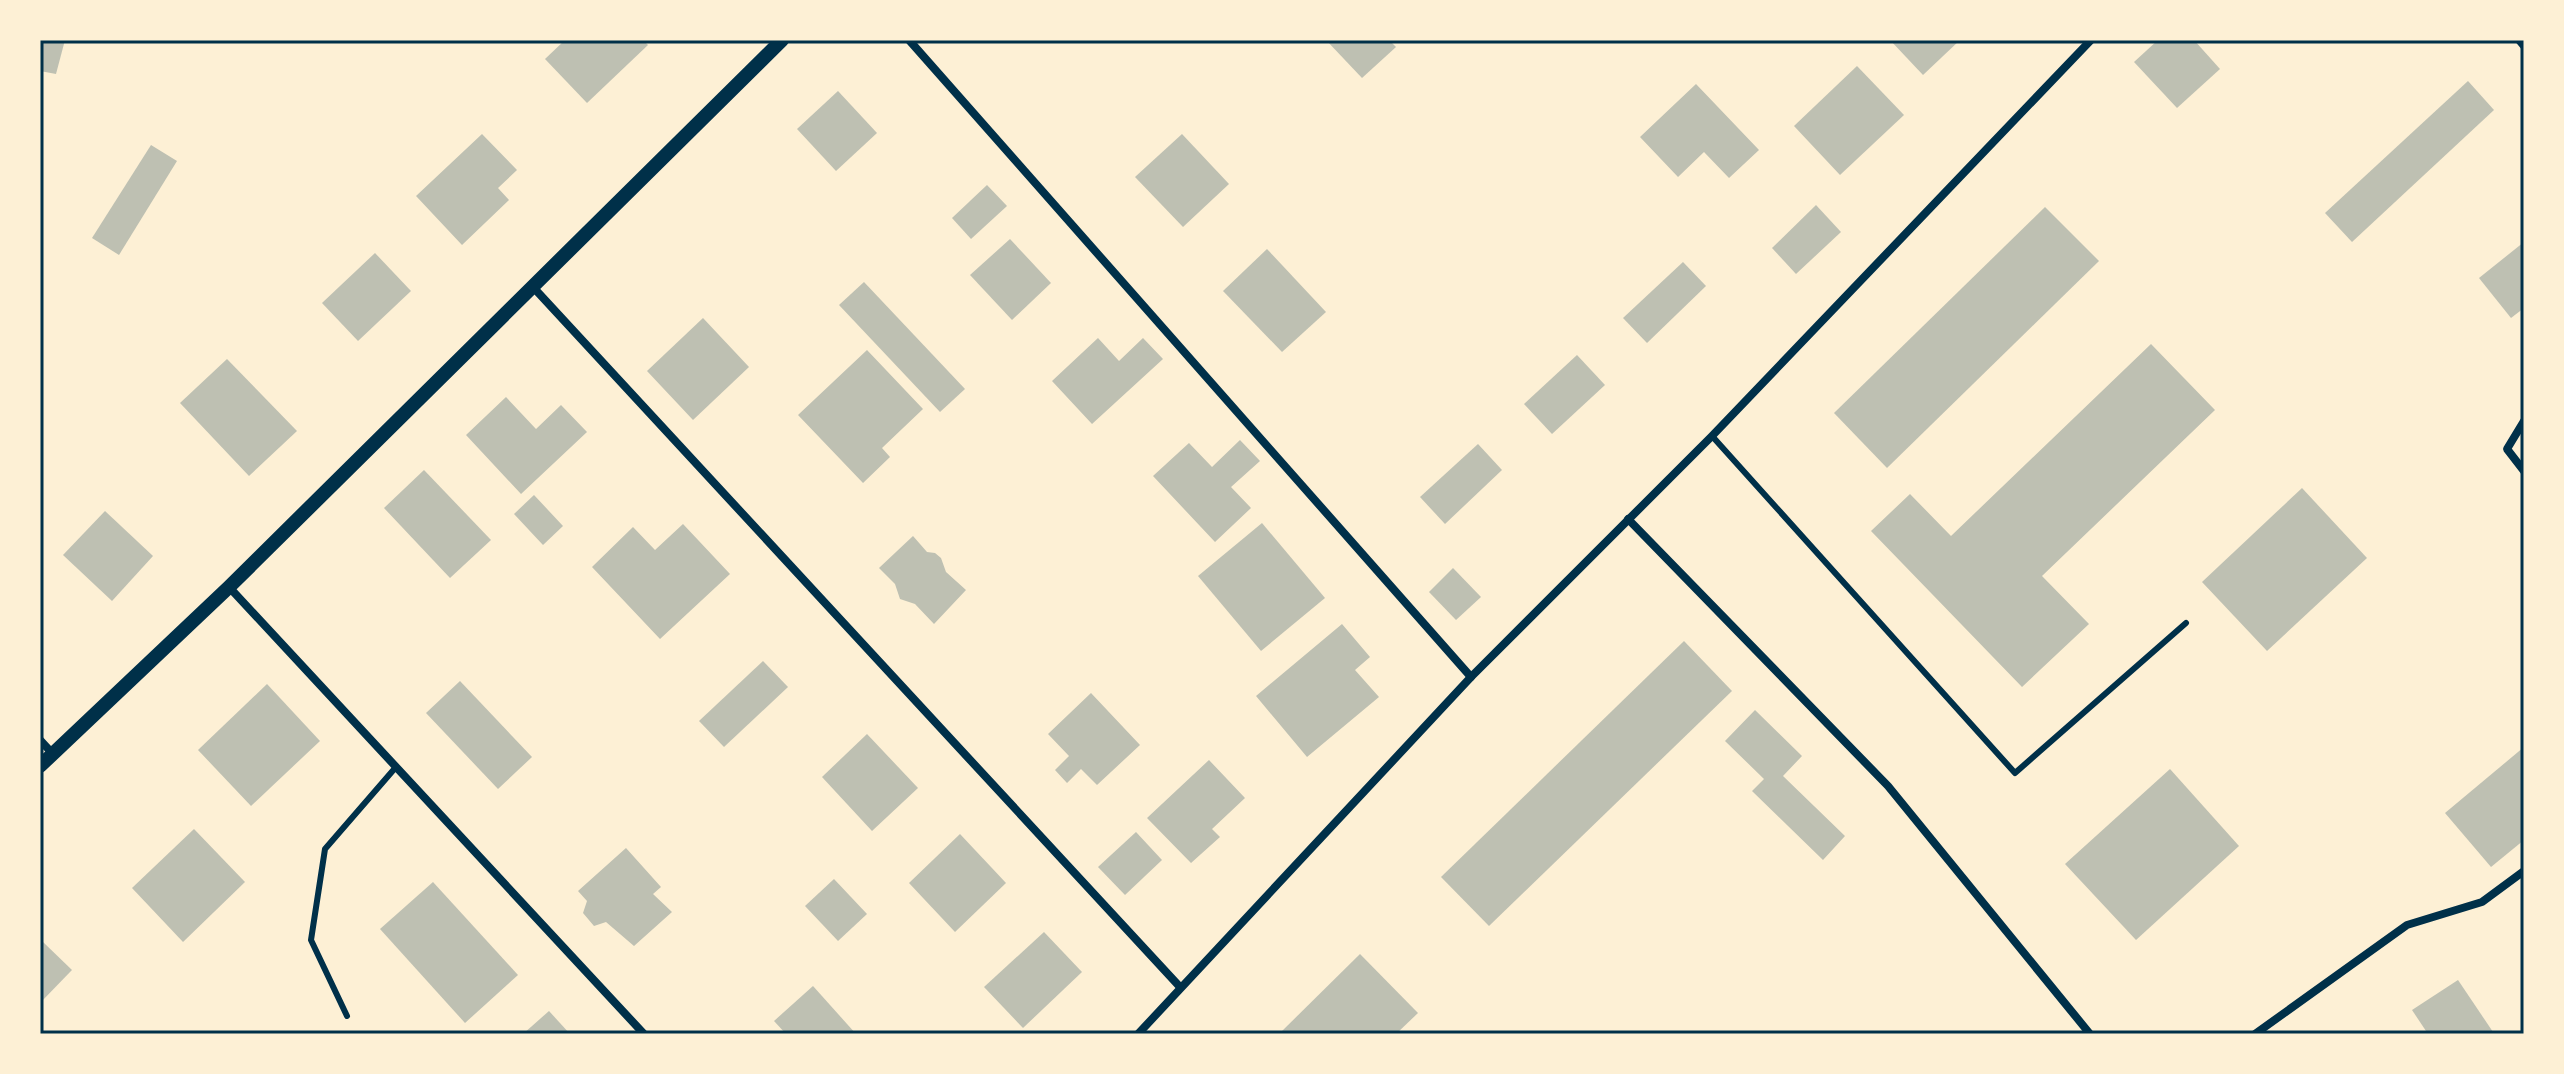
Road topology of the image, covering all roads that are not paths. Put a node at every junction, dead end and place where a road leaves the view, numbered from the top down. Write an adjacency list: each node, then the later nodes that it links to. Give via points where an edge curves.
1 (782, 40): 6 (street)
2 (909, 40): 13 (street)
3 (2091, 40): 8 (street)
4 (2519, 40): 5 (street)
5 (2524, 46)
6 (533, 287): 11 (street); 19 (street)
7 (2524, 421): 9 (street, via 2507,449)
8 (1712, 436): 10 (street); 12 (lane, via 2015,773)
9 (2524, 471)
10 (1628, 519): 13 (street); 23 (street, via 1888,786)
11 (229, 587): 15 (street); 17 (street)
12 (2186, 623)
13 (1471, 677): 19 (street)
14 (40, 740): 15 (street)
15 (52, 753): 16 (street)
16 (40, 766)
17 (396, 767): 20 (lane, via 325,849 311,940); 21 (street)
18 (2524, 871): 24 (street, via 2482,902 2407,925)
19 (1180, 987): 22 (street)
20 (347, 1016)
21 (644, 1034)
22 (1138, 1034)
23 (2090, 1034)
24 (2255, 1034)

